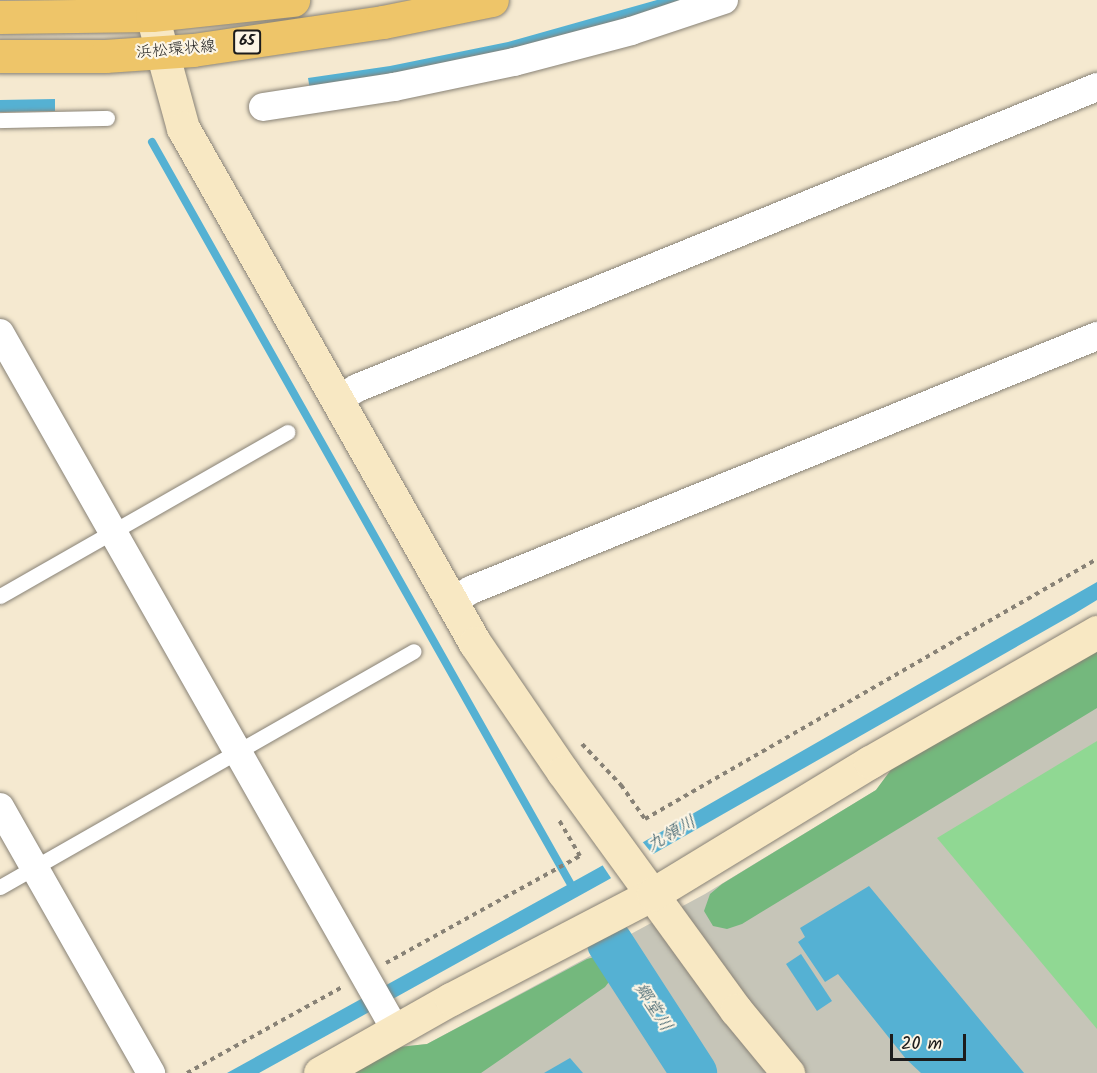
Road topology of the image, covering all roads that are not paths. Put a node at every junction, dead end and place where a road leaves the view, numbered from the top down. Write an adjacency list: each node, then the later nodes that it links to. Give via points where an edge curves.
1 (293, 0): 4 (main road, 65)
2 (492, 0): 6 (main road, 浜松環状線 / 65, via 383,22)
3 (723, 0): 9 (street, via 631,31 514,63)
4 (150, 8): 5 (main road, 65); 6 (street)
5 (0, 17)
6 (162, 53): 7 (main road, 浜松環状線 / 65); 14 (street, via 183,128)
7 (0, 56)
8 (1097, 87): 14 (street, via 357,388)
9 (263, 107)
10 (107, 118): 11 (lane)
11 (0, 120)
12 (0, 333): 16 (street)
13 (1097, 336): 18 (street, via 471,590)
14 (337, 400): 18 (street)
15 (288, 432): 16 (lane)
16 (113, 532): 17 (lane); 21 (street)
17 (0, 596)
18 (451, 602): 24 (street, via 526,721)
19 (1097, 632): 24 (street)
20 (413, 651): 21 (lane)
21 (237, 751): 23 (lane); 26 (street)
22 (0, 807): 23 (street)
23 (34, 867): 25 (lane); 27 (street)
24 (646, 886): 26 (street); 29 (street, via 736,1010)
25 (0, 887)
26 (392, 1024): 28 (street)
27 (151, 1073)
28 (320, 1073)
29 (788, 1073)

